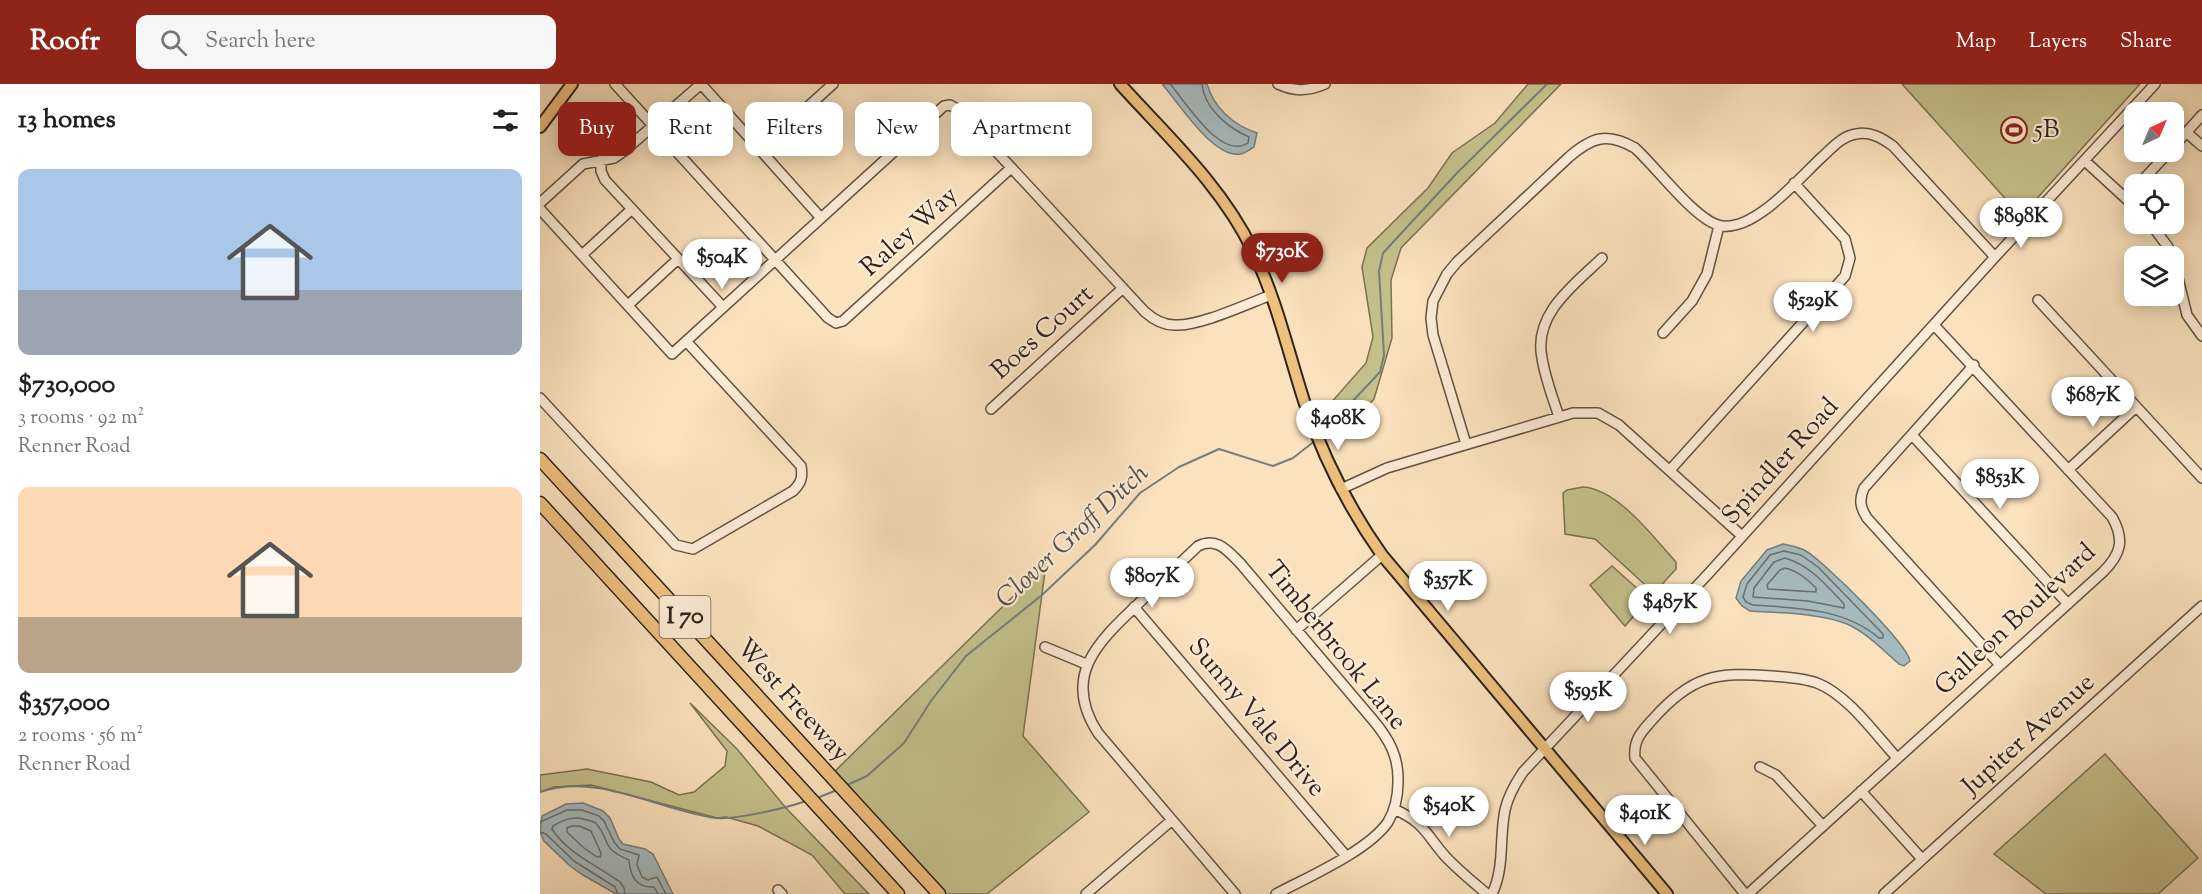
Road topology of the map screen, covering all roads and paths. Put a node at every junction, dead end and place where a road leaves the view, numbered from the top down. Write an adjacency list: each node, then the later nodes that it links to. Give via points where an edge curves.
1 (578, 84): 9 (street)
2 (615, 84): 13 (street)
3 (701, 84): 10 (street); 17 (street)
4 (833, 84): 11 (street)
5 (1120, 84): 40 (main road, via 1225,203 1252,249)
6 (1278, 84): 7 (street, via 1295,90)
7 (1325, 84)
8 (2155, 84): 23 (street, Spindler Road)
9 (570, 87): 14 (main road)
10 (680, 102)
11 (813, 102)
12 (2202, 115): 16 (street)
13 (648, 120)
14 (540, 128)
15 (648, 130): 22 (street, via 614,158)
16 (2186, 132): 18 (street); 19 (street)
17 (745, 133)
18 (2184, 134)
19 (2202, 146)
20 (681, 156): 38 (street)
21 (765, 156): 32 (street)
22 (601, 160): 29 (street, via 583,164); 31 (street, via 605,180)
23 (2085, 161): 28 (street); 35 (street, Spindler Road)
24 (2160, 162): 26 (street)
25 (1011, 168): 32 (street, via 957,109 944,106); 38 (street, Raley Way, via 843,321 828,318); 39 (street)
26 (2148, 174)
27 (1794, 183): 33 (street, via 1760,215 1740,225); 35 (street, via 1845,137 1876,135 1893,146); 57 (street, via 1845,239 1850,258 1845,276)
28 (2124, 195)
29 (540, 203)
30 (540, 209): 34 (street)
31 (632, 209): 34 (street); 37 (street)
32 (821, 218): 38 (street)
33 (1719, 226): 46 (street, via 1707,274 1692,301); 55 (street, via 1698,214 1652,164 1623,141 1610,137 1596,139 1569,157 1457,262 1433,301 1433,336)
34 (582, 255): 43 (street)
35 (1995, 257): 45 (street, Spindler Road)
36 (1602, 258): 53 (street, via 1554,307 1540,342)
37 (678, 259): 43 (street); 44 (street)
38 (776, 259): 44 (street)
39 (1123, 288): 40 (street, via 1151,317 1173,326 1190,324); 52 (street, Boes Court)
40 (1271, 295): 60 (main road, via 1318,439)
41 (2038, 300): 51 (street)
42 (2184, 303): 47 (street, via 2187,315)
43 (628, 305): 48 (street, via 672,354)
44 (723, 307): 48 (street)
45 (1934, 325): 49 (street, Galleon Boulevard); 62 (street, Spindler Road)
46 (1663, 333)
47 (2202, 336)
48 (686, 341): 50 (street, via 801,466 803,477 793,491 693,549 676,545)
49 (1974, 365): 54 (street); 58 (street, Galleon Boulevard)
50 (540, 398)
51 (2136, 407): 58 (street); 59 (street)
52 (992, 409)
53 (1559, 417): 55 (street); 57 (street, via 1598,413 1619,425)
54 (1912, 435): 64 (street); 70 (street, via 1864,488 1861,509)
55 (1466, 444): 60 (street, via 1387,468)
56 (540, 459): 81 (highway, West Freeway / I 70)
57 (1670, 470): 62 (street)
58 (2068, 470): 64 (street, Galleon Boulevard, via 2112,517 2120,537 2110,565)
59 (2202, 478)
60 (1341, 489): 63 (main road)
61 (540, 503): 80 (highway, West Freeway / I 70)
62 (1742, 537): 71 (street, Spindler Road)
63 (1382, 555): 67 (street); 71 (main road)
64 (2068, 604): 70 (street, Galleon Boulevard)
65 (2202, 606): 79 (street, Jupiter Avenue)
66 (1134, 608): 67 (street, Timberbrook Lane, via 1198,546 1212,542 1240,563); 69 (street, via 1102,639); 78 (street, Sunny Vale Drive)
67 (1296, 630): 75 (street, Timberbrook Lane, via 1379,726 1392,748 1398,776)
68 (1045, 647): 69 (street)
69 (1086, 664): 76 (street, via 1082,692 1090,720)
70 (2000, 665): 72 (street, Galleon Boulevard)
71 (1546, 749): 86 (street, Spindler Road, via 1523,772 1507,801 1500,873); 87 (main road)
72 (1896, 758): 74 (street, Galleon Boulevard); 88 (street, via 1839,696 1815,682 1788,677 1718,676 1700,681 1668,702 1641,733 1634,748 1635,758)
73 (1760, 767): 77 (street, via 1776,775)
74 (1861, 791): 77 (street, Galleon Boulevard); 79 (street)
75 (1394, 809): 78 (street, via 1377,834); 85 (street, via 1419,822 1455,866)
76 (1172, 820): 82 (street); 83 (street)
77 (1823, 826): 88 (street, Galleon Boulevard)
78 (1346, 856): 84 (street)
79 (1922, 859): 89 (street, Jupiter Avenue)
80 (898, 894)
81 (939, 894)
82 (1086, 894)
83 (1235, 894)
84 (1276, 894)
85 (1487, 894)
86 (1492, 894)
87 (1666, 894)
88 (1746, 894)
89 (1884, 894)

